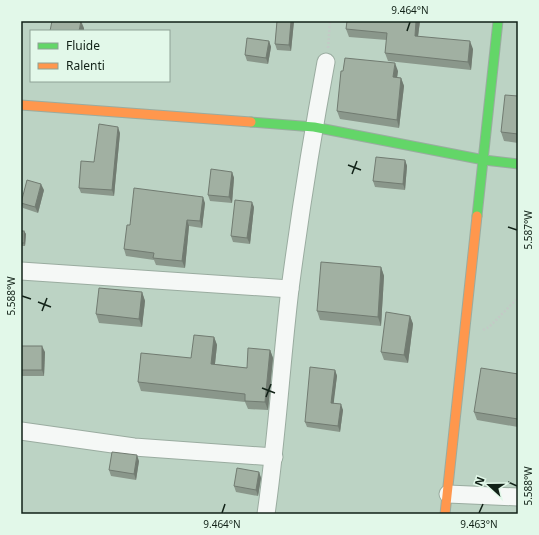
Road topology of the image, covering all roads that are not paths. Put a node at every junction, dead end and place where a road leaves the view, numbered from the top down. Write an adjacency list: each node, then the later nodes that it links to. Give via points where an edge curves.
1 (498, 21): 5 (street)
2 (326, 62): 4 (street)
3 (21, 105): 4 (street)
4 (314, 127): 5 (street); 8 (street)
5 (484, 160): 6 (street); 11 (street)
6 (518, 164)
7 (21, 271): 8 (street)
8 (290, 289): 10 (street)
9 (21, 431): 10 (street, via 134,447)
10 (274, 457): 13 (street)
11 (448, 494): 12 (street); 14 (street)
12 (518, 497)
13 (266, 514)
14 (445, 514)

